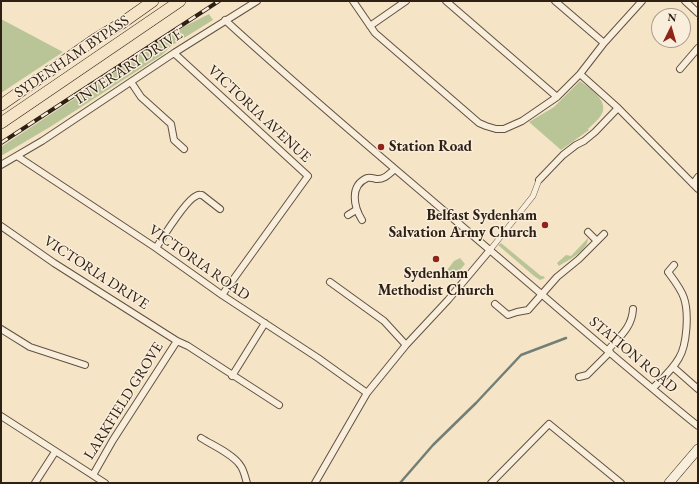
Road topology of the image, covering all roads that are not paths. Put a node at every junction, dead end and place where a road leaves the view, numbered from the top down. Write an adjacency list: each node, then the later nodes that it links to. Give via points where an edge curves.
1 (153, 1): 20 (highway, SYDENHAM BYPASS)
2 (180, 1): 22 (highway, SYDENHAM BYPASS)
3 (257, 1): 11 (street, INVERARY DRIVE)
4 (353, 1): 12 (street)
5 (406, 1): 12 (street)
6 (446, 1): 19 (street)
7 (555, 1): 13 (street)
8 (642, 1): 13 (street)
9 (685, 1): 10 (street)
10 (698, 13)
11 (225, 20): 15 (street, INVERARY DRIVE); 26 (street, STATION ROAD)
12 (370, 26): 19 (street, via 389,46 479,123 486,126 504,129 522,121)
13 (604, 43): 17 (street)
14 (698, 48): 16 (street)
15 (174, 54): 18 (street, INVERARY DRIVE); 44 (street, VICTORIA AVENUE, via 308,176)
16 (680, 69)
17 (580, 74): 19 (street); 21 (street)
18 (131, 82): 23 (street, via 141,97 172,124 174,140); 24 (street, INVERARY DRIVE)
19 (557, 98)
20 (1, 105)
21 (618, 108): 28 (street, via 595,132 563,155); 29 (street)
22 (1, 123)
23 (184, 149)
24 (16, 156): 25 (street, INVERARY DRIVE); 39 (street, VICTORIA ROAD)
25 (1, 165)
26 (395, 169): 32 (street, via 386,177 366,178 360,184 355,193); 40 (street, STATION ROAD)
27 (698, 177): 29 (street)
28 (539, 180): 40 (street, via 533,196)
29 (693, 184): 30 (street)
30 (698, 189)
31 (220, 209): 39 (street, via 202,195 195,196)
32 (356, 210): 33 (street); 34 (street)
33 (348, 215)
34 (362, 220)
35 (1, 226): 49 (street, VICTORIA DRIVE)
36 (588, 232): 38 (street)
37 (604, 234): 38 (street)
38 (597, 241): 43 (street)
39 (156, 248): 44 (street, VICTORIA ROAD)
40 (490, 250): 43 (street, STATION ROAD); 50 (street)
41 (674, 265): 53 (street, via 668,272 684,298 686,323 683,351)
42 (330, 282): 50 (street, via 384,321)
43 (542, 294): 45 (street, via 528,310 508,315); 51 (street, STATION ROAD)
44 (222, 296): 47 (street, VICTORIA ROAD)
45 (495, 304)
46 (633, 310): 51 (street, via 630,324)
47 (265, 323): 54 (street); 58 (street, VICTORIA ROAD)
48 (1, 329): 52 (street, via 30,347)
49 (177, 341): 54 (street, VICTORIA DRIVE); 65 (street, LARKFIELD GROVE)
50 (406, 345): 58 (street)
51 (609, 351): 55 (street, via 587,375); 56 (street, STATION ROAD)
52 (85, 365)
53 (673, 367): 56 (street); 57 (street)
54 (232, 376): 59 (street, VICTORIA DRIVE)
55 (579, 377)
56 (653, 388): 61 (street, STATION ROAD)
57 (698, 389)
58 (367, 393): 69 (street)
59 (278, 405)
60 (1, 416): 64 (street)
61 (698, 426)
62 (201, 438): 68 (street, via 238,461)
63 (698, 449): 72 (main road)
64 (56, 452): 65 (street); 66 (street)
65 (93, 475): 67 (street)
66 (35, 483)
67 (105, 483)
68 (247, 483)
69 (316, 483)
70 (491, 483): 71 (street, via 548,424)
71 (621, 483)
72 (669, 483)

